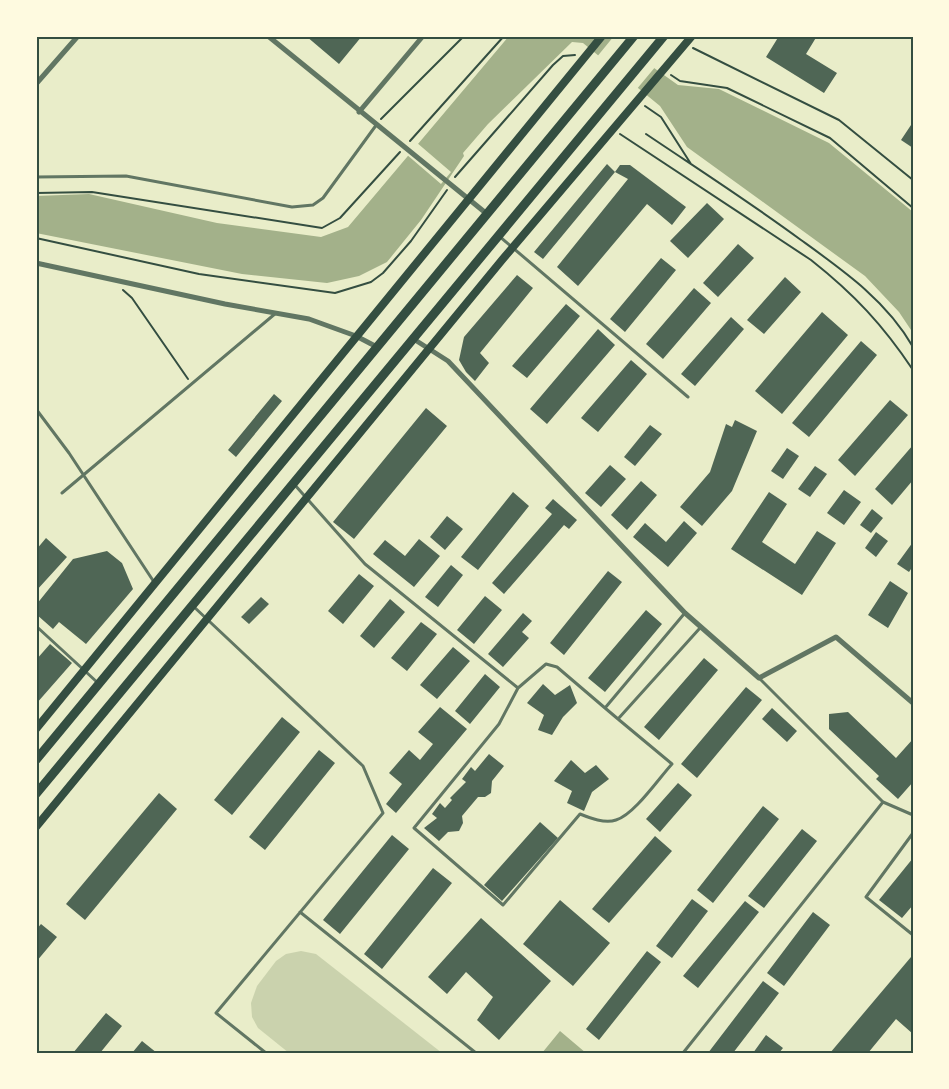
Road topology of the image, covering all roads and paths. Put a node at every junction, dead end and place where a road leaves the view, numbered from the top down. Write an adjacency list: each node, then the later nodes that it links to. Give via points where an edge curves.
1 (78, 36): 13 (street)
2 (268, 36): 15 (street)
3 (423, 36): 15 (street)
4 (464, 36): 16 (path)
5 (504, 36): 23 (path, via 340,218 322,228 92,192)
6 (602, 36): 24 (main road)
7 (634, 36): 26 (main road)
8 (692, 36): 10 (main road)
9 (662, 39): 27 (main road)
10 (686, 44): 17 (main road); 21 (path, via 839,120)
11 (575, 55): 22 (path, via 564,56 553,65)
12 (671, 75): 25 (path, via 680,81 727,88 830,138)
13 (36, 84)
14 (642, 103): 19 (path, via 661,117)
15 (360, 112): 16 (street)
16 (378, 123): 20 (lane, via 323,198 313,204 292,207 126,176); 22 (street)
17 (612, 130): 29 (main road); 38 (path, via 812,260 841,283 885,328)
18 (646, 134): 19 (path)
19 (691, 164): 36 (path, via 865,288 902,328)
20 (36, 177)
21 (913, 180)
22 (449, 181): 24 (street); 28 (path, via 411,241 383,273 371,282 336,293 199,274)
23 (36, 193)
24 (468, 199): 26 (street); 33 (main road)
25 (913, 208)
26 (487, 214): 35 (main road)
27 (498, 235): 29 (lane); 34 (main road)
28 (36, 238)
29 (512, 247): 37 (main road); 40 (lane)
30 (36, 263): 31 (street)
31 (110, 279): 32 (street); 39 (path, via 132,298)
32 (276, 313): 33 (street, via 309,319); 39 (lane)
33 (356, 336): 35 (street); 46 (main road)
34 (412, 338): 37 (street); 43 (main road)
35 (377, 347): 54 (main road)
36 (913, 347)
37 (429, 348): 45 (main road); 48 (street, via 448,362)
38 (913, 370)
39 (192, 384): 42 (lane)
40 (688, 397)
41 (36, 409): 42 (lane)
42 (83, 475): 44 (lane); 46 (lane)
43 (293, 482): 45 (lane); 47 (main road)
44 (62, 493)
45 (306, 497): 49 (main road); 55 (lane, via 365,564)
46 (155, 584): 52 (main road)
47 (191, 605): 49 (lane); 61 (main road)
48 (685, 613): 51 (street); 57 (lane)
49 (206, 619): 64 (main road); 66 (lane, via 363,766 383,813)
50 (36, 626): 52 (lane)
51 (700, 627): 53 (street); 58 (lane)
52 (84, 670): 54 (lane); 59 (main road)
53 (759, 678): 56 (street, via 836,637); 62 (lane)
54 (99, 684): 60 (main road)
55 (518, 688): 57 (lane, via 546,664 552,664); 58 (lane, via 499,724 414,828 503,905 580,814 615,821 627,814 672,764)
56 (913, 703)
57 (605, 708): 58 (lane)
58 (618, 719)
59 (36, 729)
60 (36, 760)
61 (36, 794)
62 (883, 802): 63 (lane); 70 (lane)
63 (913, 815)
64 (36, 827)
65 (913, 833): 67 (lane, via 866,897)
66 (300, 912): 68 (lane, via 216,1012); 69 (lane)
67 (913, 935)
68 (266, 1053)
69 (476, 1053)
70 (683, 1053)

